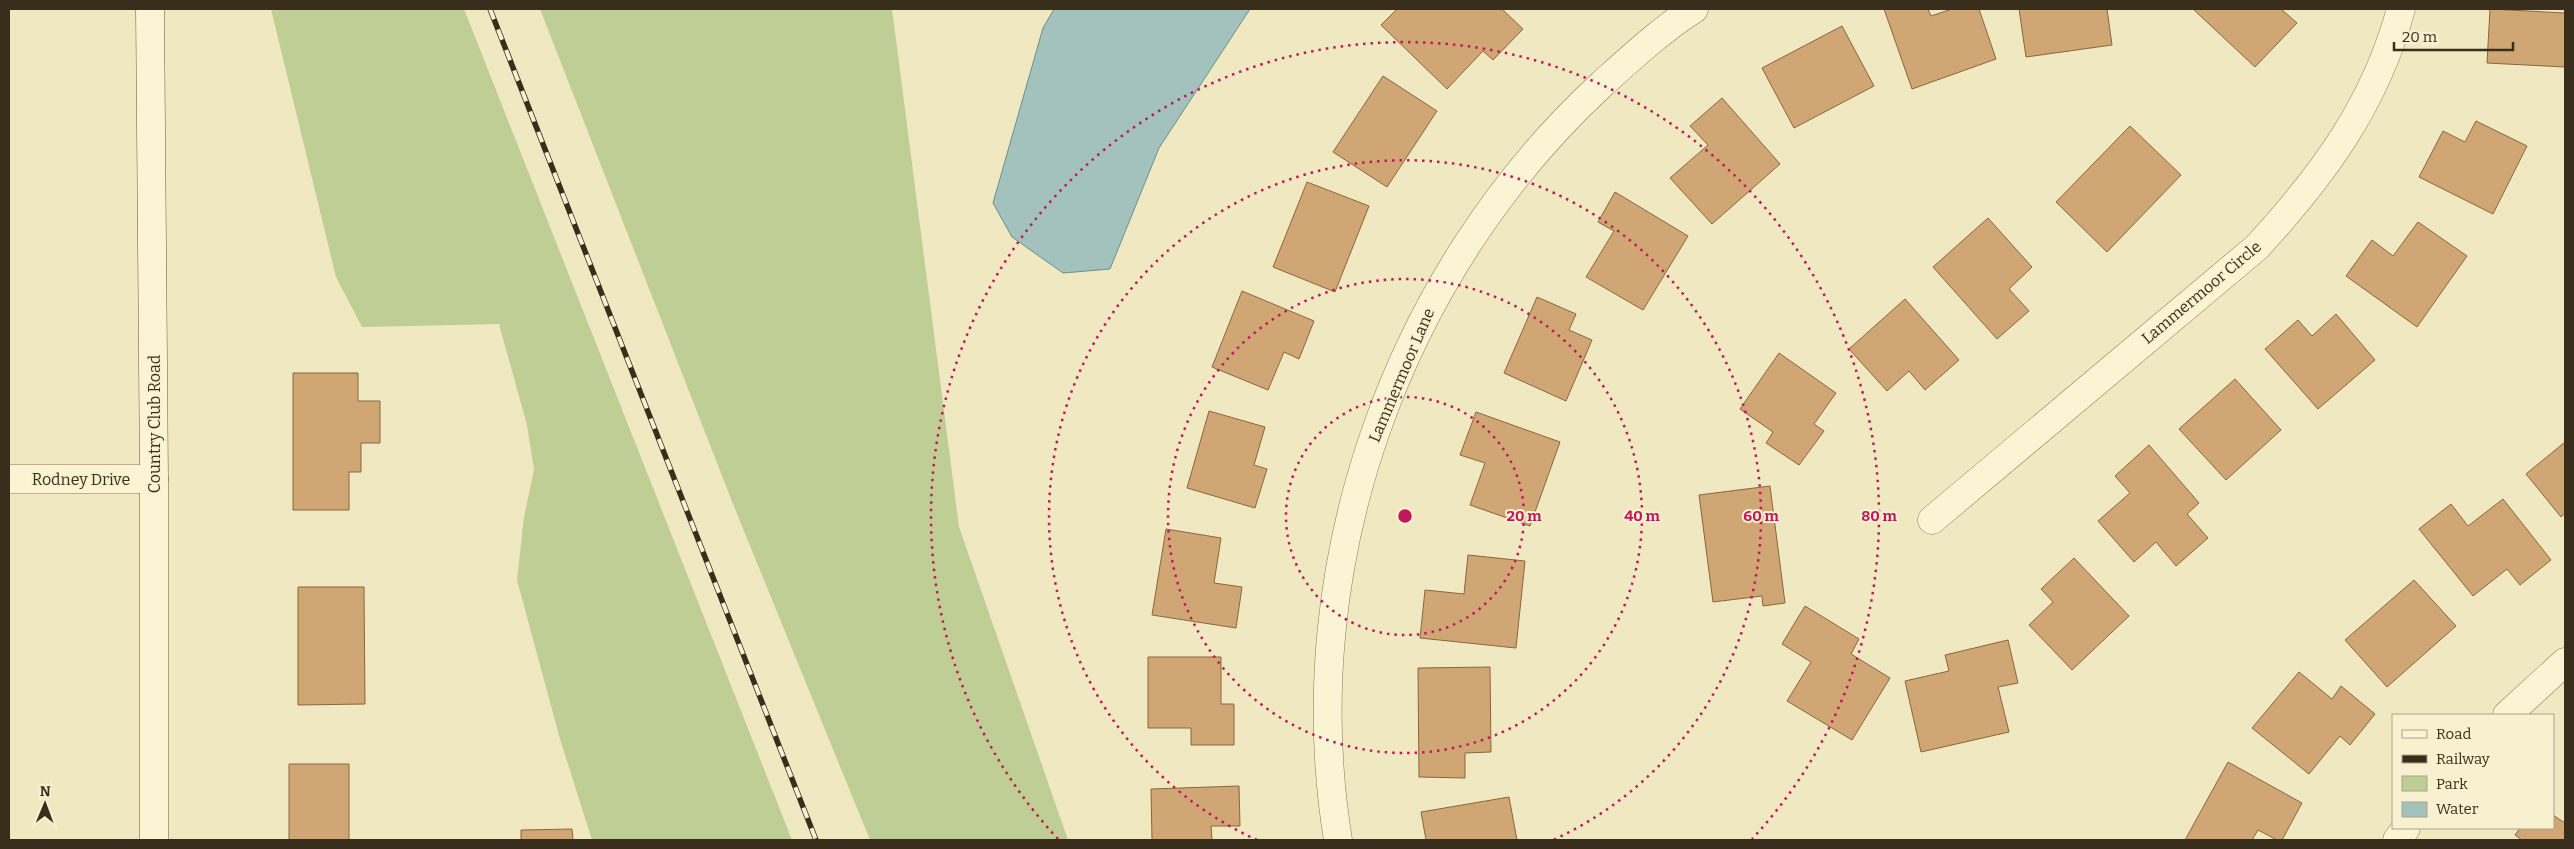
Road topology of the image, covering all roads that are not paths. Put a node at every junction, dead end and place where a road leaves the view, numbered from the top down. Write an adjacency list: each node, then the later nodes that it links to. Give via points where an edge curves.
1 (150, 9): 5 (street, Country Club Road)
2 (1694, 9): 11 (street, Lammermoor Lane, via 1626,62 1562,123 1532,157 1448,274 1398,374 1366,456 1337,588 1328,722 1333,811)
3 (2402, 9): 6 (street, Lammermoor Circle, via 2362,107 2331,160 2287,215 2257,247)
4 (9, 479): 5 (street, Rodney Drive)
5 (154, 479): 10 (street, Country Club Road)
6 (1932, 520)
7 (2565, 662): 8 (street)
8 (2508, 714)
9 (2405, 829): 12 (street)
10 (154, 840)
11 (1338, 840)
12 (2397, 840)

